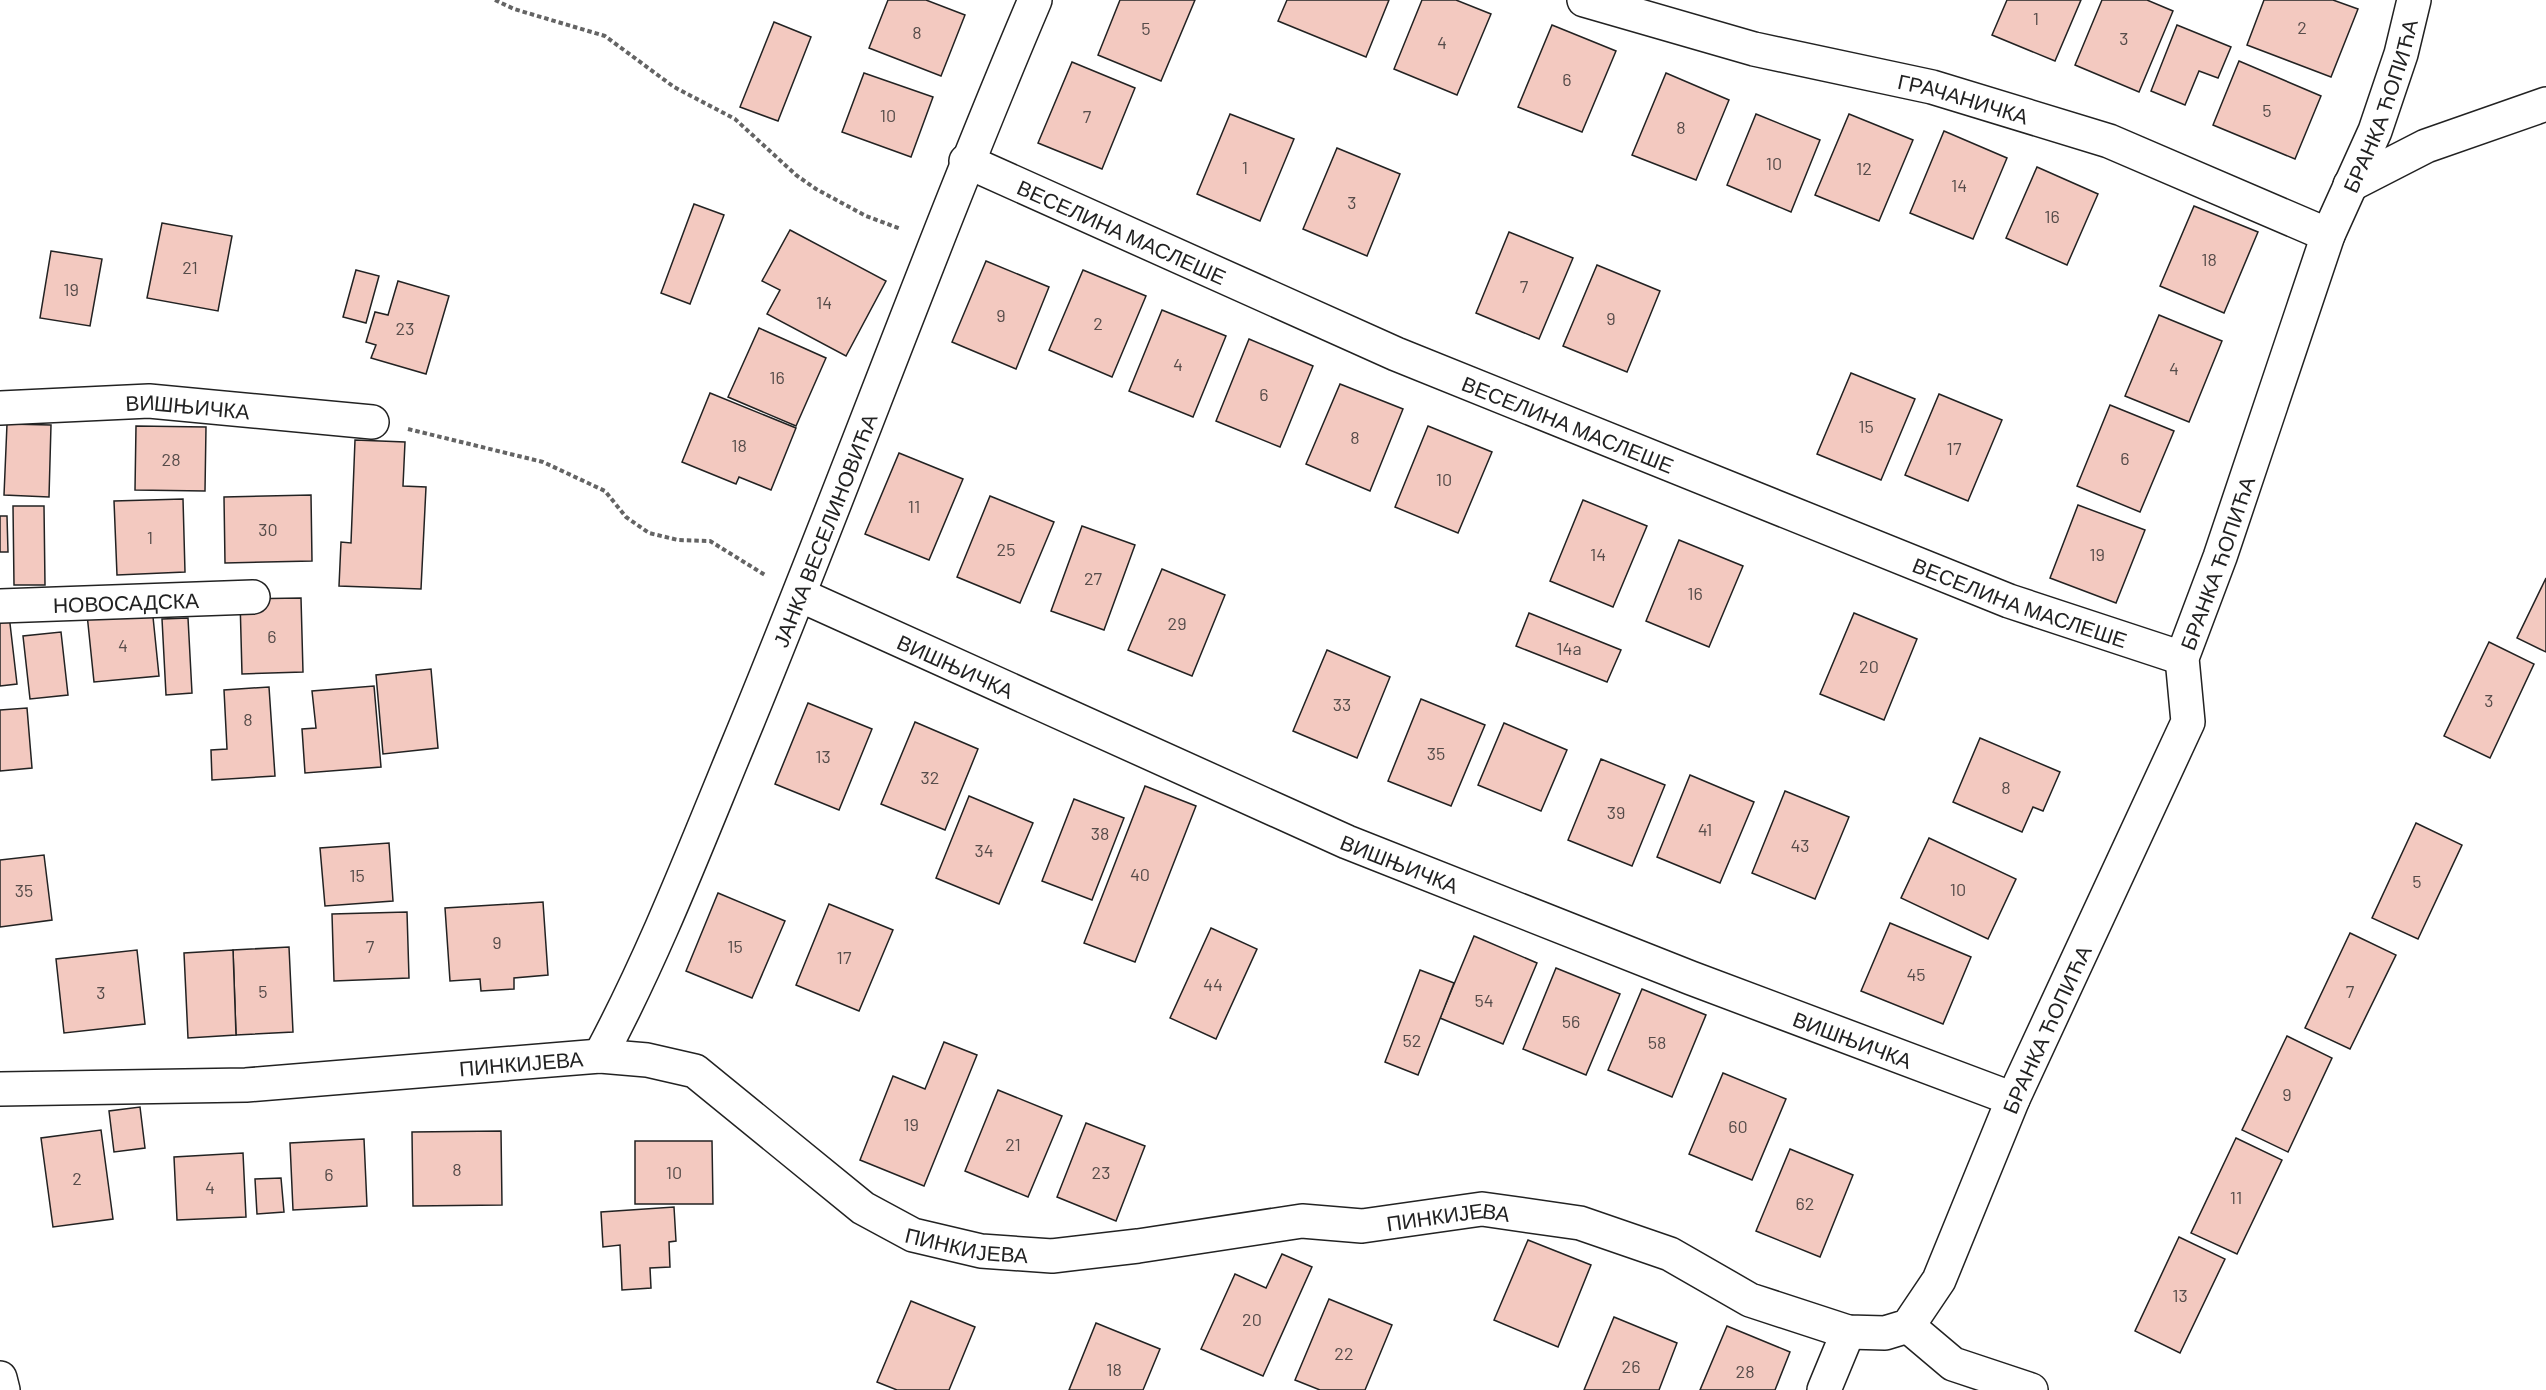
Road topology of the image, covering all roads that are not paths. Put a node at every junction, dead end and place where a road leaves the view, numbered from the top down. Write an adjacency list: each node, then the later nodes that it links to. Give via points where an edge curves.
1 (1035, 0): 5 (street, ЈАНКА ВЕСЕЛИНОВИЋА)
2 (1584, 0): 7 (street, ГРАЧАНИЧКА, via 1754,48 1932,87 2109,141)
3 (2414, 0): 6 (street, БРАНКА ЋОПИЋА, via 2375,131)
4 (2546, 104): 6 (street, via 2427,146)
5 (966, 161): 10 (street, ЈАНКА ВЕСЕЛИНОВИЋА); 13 (street, ВЕСЕЛИНА МАСЛЕШЕ, via 1396,354 2009,602)
6 (2350, 185): 7 (street, БРАНКА ЋОПИЋА)
7 (2328, 235): 13 (street, БРАНКА ЋОПИЋА)
8 (0, 408): 9 (street, ВИШЊИЧКА, via 149,401)
9 (372, 422)
10 (800, 595): 14 (street, ЈАНКА ВЕСЕЛИНОВИЋА, via 636,988); 16 (street, ВИШЊИЧКА, via 1347,842 1690,978)
11 (253, 597): 12 (street, НОВОСАДСКА)
12 (0, 606)
13 (2182, 658): 16 (street, БРАНКА ЋОПИЋА, via 2188,722)
14 (600, 1056): 15 (street, ПИНКИЈЕВА, via 246,1085); 18 (street, ПИНКИЈЕВА, via 647,1060 695,1071 863,1208 914,1235 981,1251 1052,1256 1302,1221 1362,1226 1482,1209 1580,1223 1670,1254 1750,1300)
15 (0, 1089)
16 (2013, 1099): 17 (street, БРАНКА ЋОПИЋА, via 1939,1280)
17 (1908, 1326): 18 (street, ПИНКИЈЕВА, via 1885,1334); 22 (street, via 1953,1364)
18 (1848, 1332): 21 (street)
19 (0, 1378): 20 (street)
20 (3, 1390)
21 (1824, 1390)
22 (2031, 1390)

